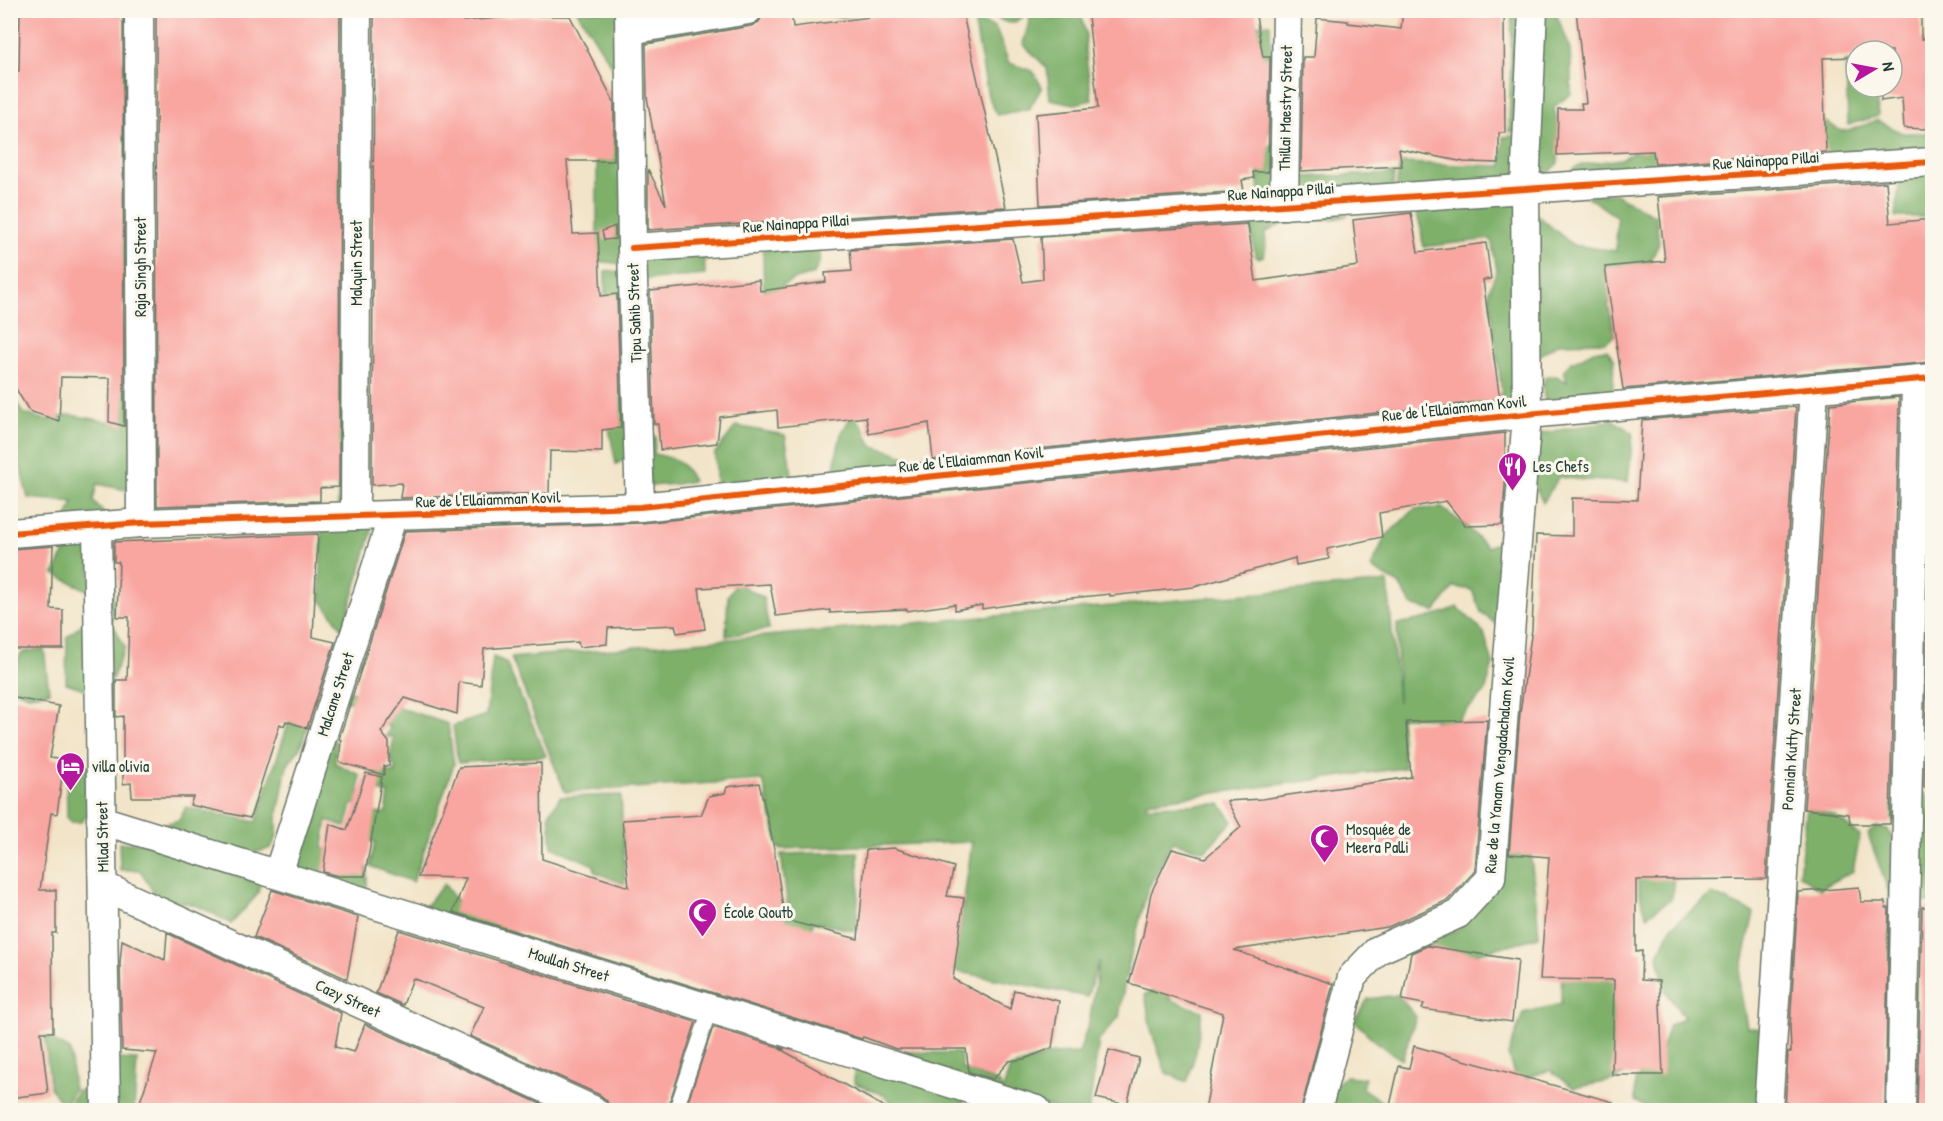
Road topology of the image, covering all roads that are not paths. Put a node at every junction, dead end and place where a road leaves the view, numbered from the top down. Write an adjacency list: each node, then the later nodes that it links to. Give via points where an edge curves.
1 (139, 10): 17 (street, Raja Singh Street)
2 (357, 10): 16 (street, Malquin Street)
3 (748, 10): 6 (street)
4 (1287, 10): 9 (street, Thillai Maestry Street)
5 (1533, 10): 8 (street, Rue de la Yanam Vengadachalam Kovil)
6 (630, 20): 10 (street, Tipu Sahib Street)
7 (1932, 162): 8 (street, Rue Nainappa Pillai)
8 (1525, 189): 9 (street, Rue Nainappa Pillai); 13 (street, Rue de la Yanam Vengadachalam Kovil)
9 (1284, 205): 10 (street, Rue Nainappa Pillai)
10 (632, 248): 14 (street, Tipu Sahib Street)
11 (1924, 379): 12 (street, Rue de l'Ellaiamman Kovil); 30 (street)
12 (1814, 388): 13 (street, Rue de l'Ellaiamman Kovil); 29 (street, Ponniah Kutty Street)
13 (1527, 414): 14 (street, Rue de l'Ellaiamman Kovil); 28 (street, Rue de la Yanam Vengadachalam Kovil, via 1491,878 1458,914 1378,950 1352,977)
14 (640, 507): 15 (street, Rue de l'Ellaiamman Kovil)
15 (393, 515): 16 (street, Rue de l'Ellaiamman Kovil); 21 (street, Malcane Street)
16 (355, 516): 17 (street, Rue de l'Ellaiamman Kovil)
17 (141, 523): 18 (street, Rue de l'Ellaiamman Kovil)
18 (97, 527): 19 (street, Rue de l'Ellaiamman Kovil); 20 (street, Milad Street)
19 (10, 533)
20 (101, 820): 21 (street, Moullah Street); 22 (street, Milad Street)
21 (278, 873): 23 (street, Moullah Street)
22 (103, 886): 24 (street, Milad Street); 25 (street, Cazy Street)
23 (711, 1008): 26 (lane); 27 (street, Moullah Street)
24 (106, 1110)
25 (593, 1110)
26 (675, 1110)
27 (1037, 1110)
28 (1317, 1110)
29 (1768, 1110)
30 (1901, 1110)

